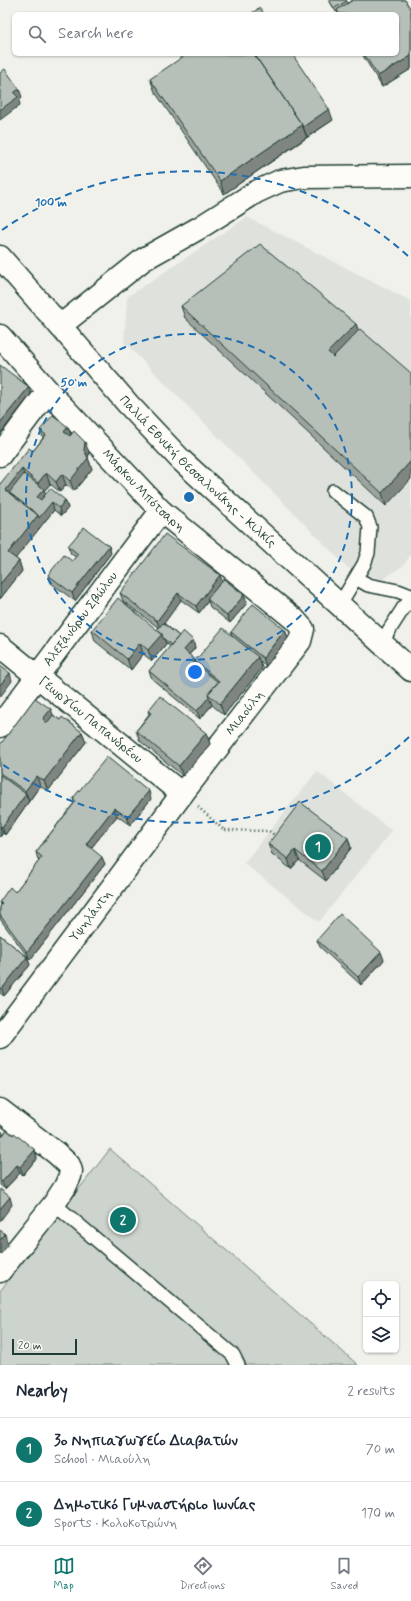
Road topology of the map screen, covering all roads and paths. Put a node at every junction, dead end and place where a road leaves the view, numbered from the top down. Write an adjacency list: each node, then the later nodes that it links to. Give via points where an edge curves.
1 (411, 176): 3 (street, via 304,177 280,181 256,192 144,259)
2 (0, 257): 3 (street, Παλιά Εθνική Θεσσαλονίκης - Κιλκίς)
3 (60, 326): 12 (street, Παλιά Εθνική Θεσσαλονίκης - Κιλκίς, via 181,460)
4 (0, 336): 5 (street, Μάρκου Μπότσαρη)
5 (48, 391): 6 (street); 8 (street, Μάρκου Μπότσαρη)
6 (0, 455)
7 (333, 491): 9 (lane, via 366,517 370,527 368,553)
8 (161, 511): 13 (street, Μάρκου Μπότσαρη); 17 (street, Αλεξάνδρου Σβώλου)
9 (356, 578): 10 (lane, via 368,585 398,590); 12 (lane)
10 (411, 596)
11 (411, 601): 14 (lane, via 404,607)
12 (340, 604): 14 (street, Παλιά Εθνική Θεσσαλονίκης - Κιλκίς)
13 (303, 629): 19 (street, Μιαούλη, via 300,641)
14 (381, 643): 16 (street, Παλιά Εθνική Θεσσαλονίκης - Κιλκίς)
15 (0, 646): 17 (street, Γεωργίου Παπανδρέου)
16 (411, 670)
17 (36, 676): 18 (street, Αλεξάνδρου Σβώλου); 19 (street, Γεωργίου Παπανδρέου)
18 (0, 726)
19 (182, 794): 20 (path, via 224,830 269,831); 21 (street, Υψηλάντη)
20 (282, 841)
21 (0, 1037)
22 (0, 1110): 23 (street, via 69,1164 70,1176)
23 (54, 1204): 24 (street); 25 (lane, via 233,1355)
24 (0, 1271)
25 (238, 1365)

